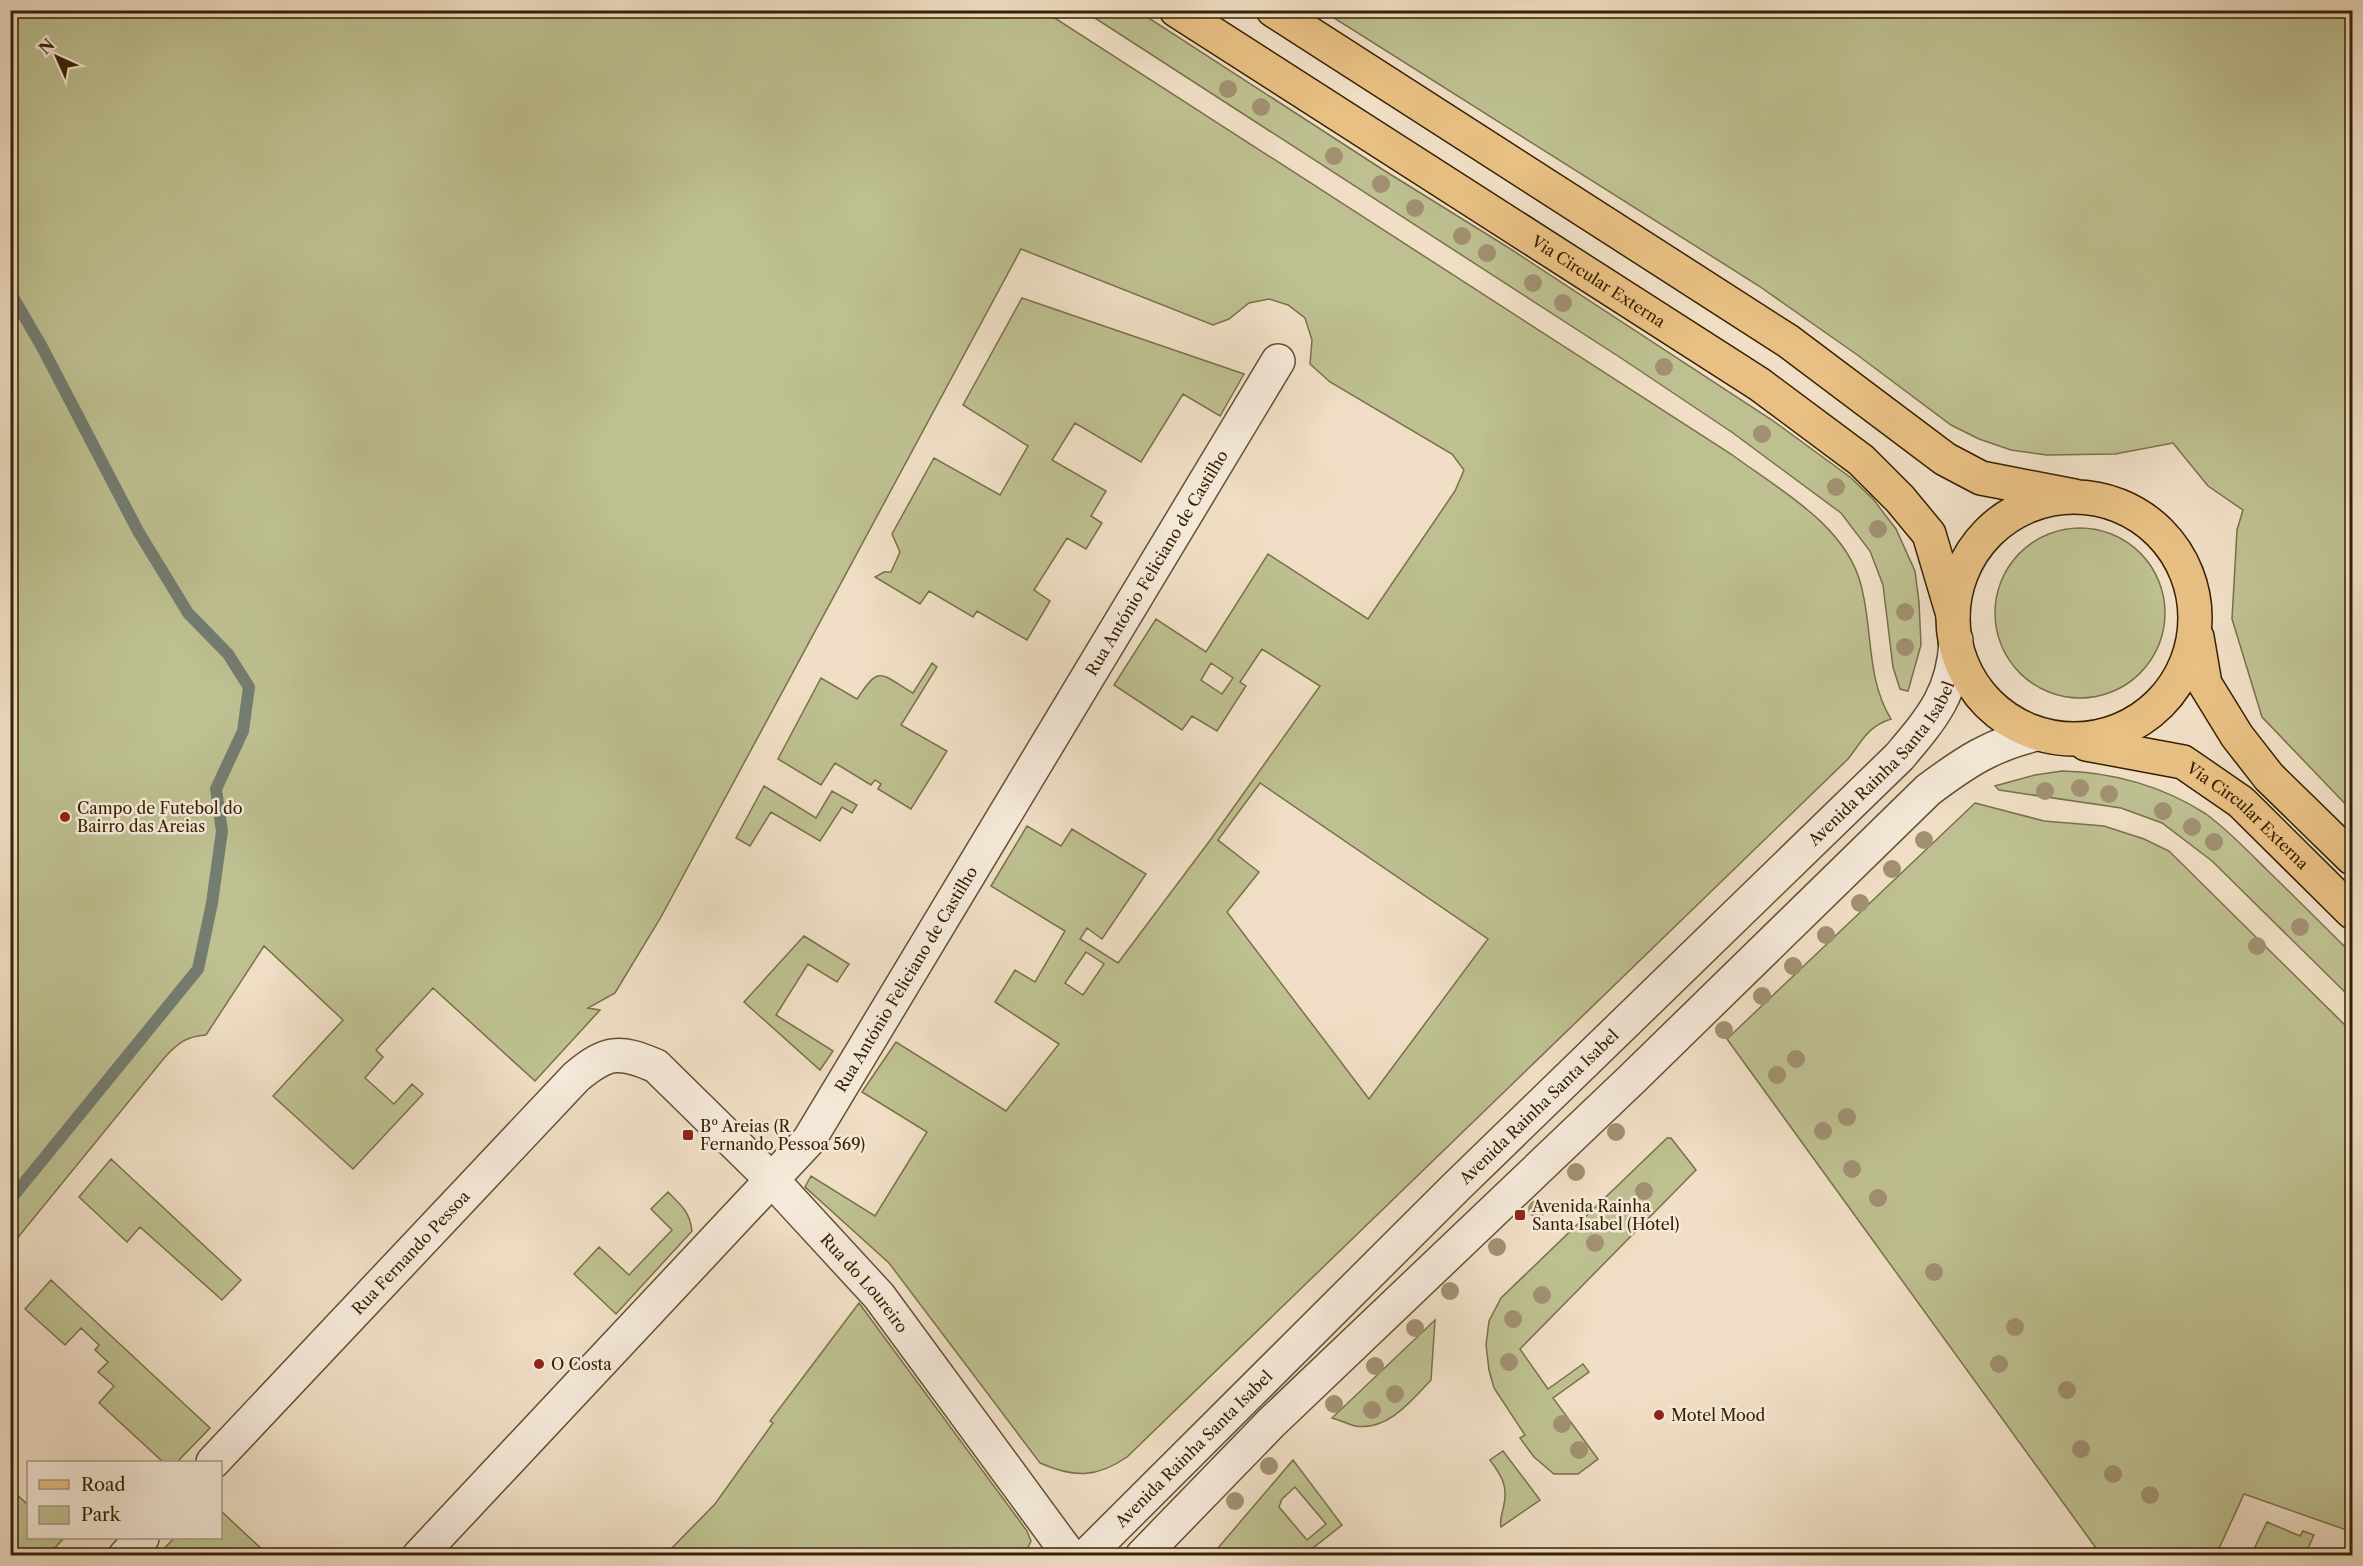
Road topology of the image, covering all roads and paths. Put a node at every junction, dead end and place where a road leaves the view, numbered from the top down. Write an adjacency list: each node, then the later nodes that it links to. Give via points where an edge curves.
1 (1176, 10): 5 (main road, Via Circular Externa, via 1758,384 1861,460 1929,534)
2 (1273, 10): 4 (main road, via 1788,341 1945,459 1981,478)
3 (1278, 361): 11 (street, Rua António Feliciano de Castilho, via 809,1140)
4 (2074, 496): 5 (main road, via 2031,504 2004,519 1981,539 1959,578); 6 (main road, via 2116,503 2154,525 2181,558 2193,588)
5 (1954, 628): 7 (main road, Via Circular Externa, via 1961,664 1984,701 2015,725); 17 (street, Avenida Rainha Santa Isabel, via 1955,660 1944,698 1899,757 1456,1187)
6 (2196, 629): 7 (main road, via 2185,669 2163,703 2134,724 2096,739); 8 (main road, via 2205,684 2237,736 2269,777)
7 (2046, 736): 9 (main road, Via Circular Externa, via 2183,762 2241,802); 18 (street, via 2017,738 1978,755 1928,790 1271,1423)
8 (2352, 858)
9 (2352, 912)
10 (617, 1054): 11 (street, Rua do Loureiro, via 656,1066); 12 (street, Rua Fernando Pessoa, via 594,1061 576,1077)
11 (773, 1181): 15 (street, Rua António Feliciano de Castilho); 16 (street, Rua do Loureiro, via 879,1296)
12 (214, 1461)
13 (141, 1539): 14 (street)
14 (125, 1556)
15 (419, 1556)
16 (1070, 1556)
17 (1086, 1556)
18 (1142, 1556)

